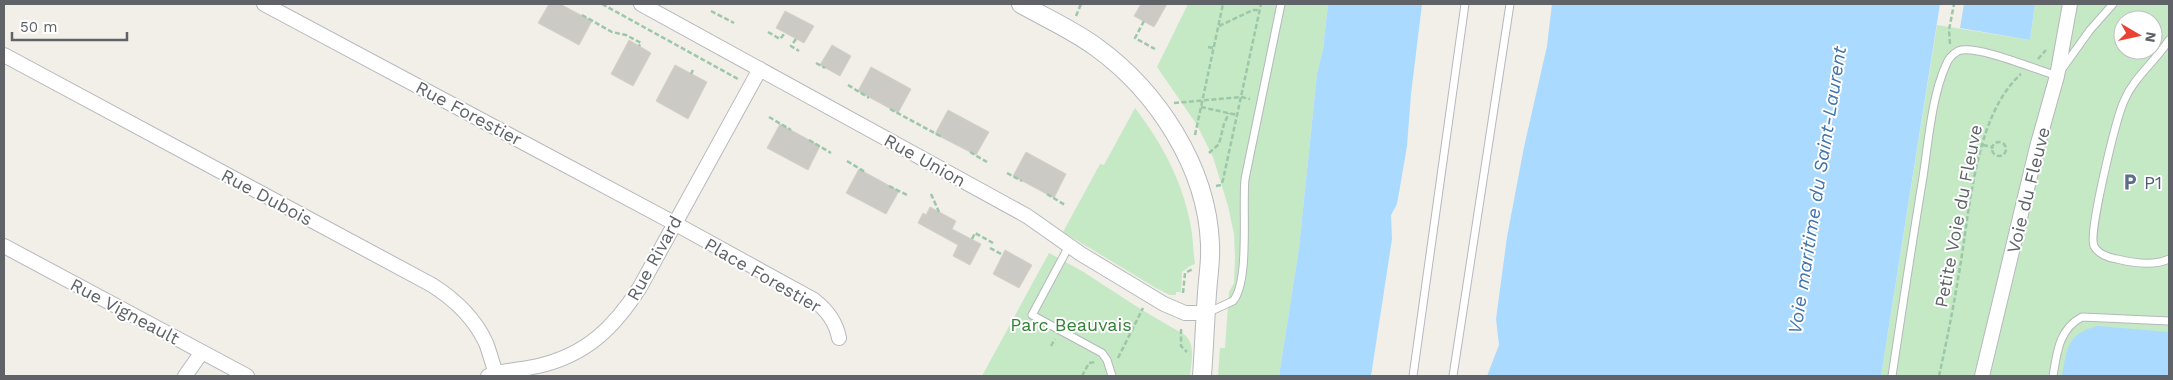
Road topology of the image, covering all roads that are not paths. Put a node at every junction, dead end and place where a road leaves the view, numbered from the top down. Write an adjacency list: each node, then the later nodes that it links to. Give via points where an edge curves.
1 (264, 4): 15 (street, Rue Forestier)
2 (641, 4): 13 (street, Rue Union)
3 (1021, 4): 19 (street, via 1105,54 1143,90 1171,129 1195,177 1208,228 1210,258)
4 (1281, 4): 19 (lane, via 1245,179 1244,260 1240,284 1233,301)
5 (1465, 4): 28 (lane)
6 (1510, 4): 29 (lane)
7 (2070, 4): 9 (street, Voie du Fleuve)
8 (2112, 4): 11 (lane)
9 (2064, 39): 11 (lane, via 2068,44); 14 (street, Voie du Fleuve)
10 (2169, 40): 18 (lane, via 2142,72 2124,101 2104,179 2093,241 2098,251 2128,262 2152,263)
11 (2081, 42): 14 (lane)
12 (4, 55): 23 (street, Rue Dubois, via 432,285 458,305 480,333)
13 (760, 69): 15 (street, Rue Rivard); 17 (street, Rue Union, via 1020,212)
14 (2057, 76): 30 (lane, via 1991,54 1965,50 1955,53 1946,63 1938,91); 31 (street, Voie du Fleuve)
15 (674, 223): 21 (street, Place Forestier, via 814,300 829,315); 23 (street, Rue Rivard, via 628,306 603,334 555,361)
16 (4, 246): 22 (street, Rue Vigneault)
17 (1069, 246): 19 (street, Rue Union, via 1164,304 1185,313); 26 (lane, via 1032,315 1102,353 1108,360)
18 (2169, 258)
19 (1206, 313): 27 (street)
20 (2169, 320): 32 (lane, via 2082,317 2064,333)
21 (839, 338)
22 (202, 352): 24 (street); 25 (street, Rue Vigneault)
23 (492, 375)
24 (185, 376)
25 (247, 376)
26 (1112, 376)
27 (1202, 376)
28 (1413, 376)
29 (1453, 376)
30 (1892, 376)
31 (1982, 376)
32 (2052, 376)

